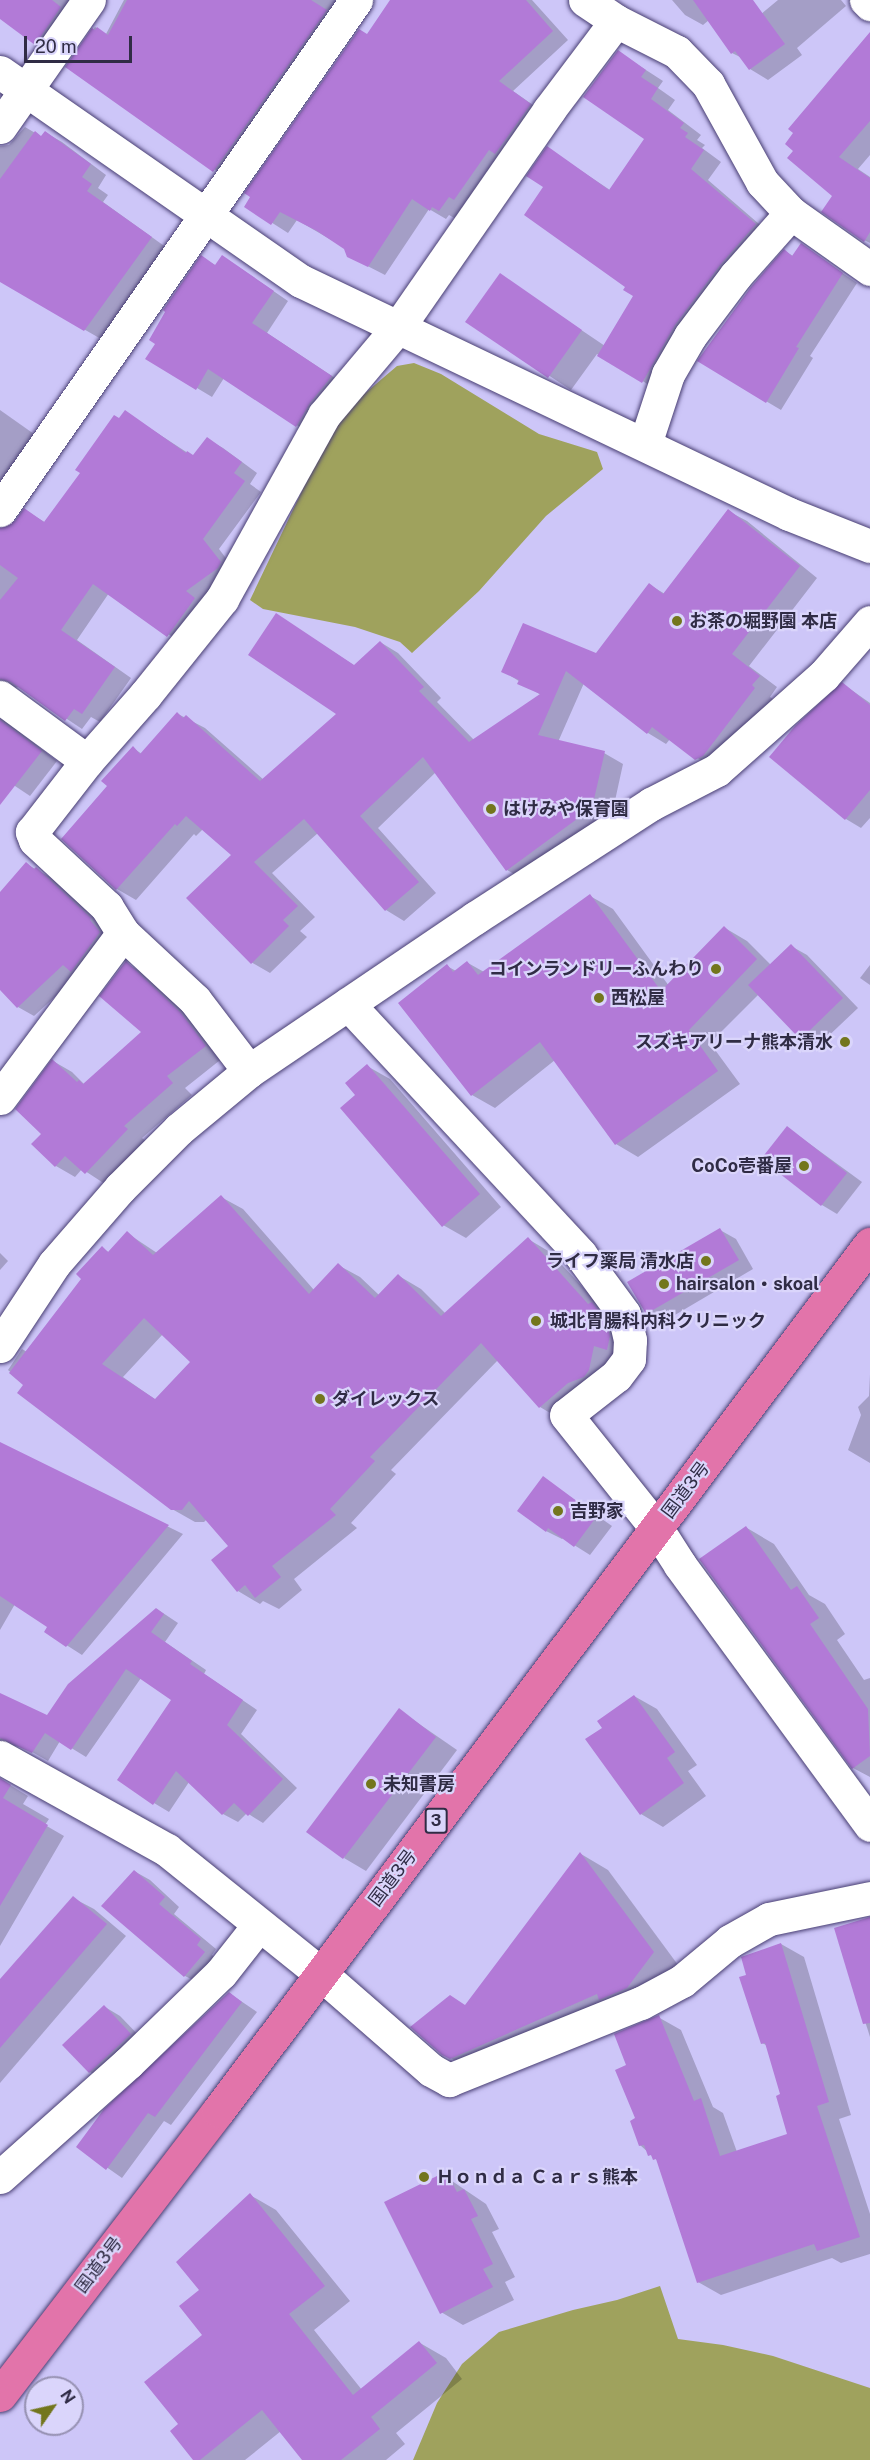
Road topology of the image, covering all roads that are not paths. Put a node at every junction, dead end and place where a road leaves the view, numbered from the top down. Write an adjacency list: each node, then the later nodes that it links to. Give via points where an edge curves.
1 (90, 0): 7 (street)
2 (357, 0): 10 (street)
3 (585, 0): 6 (street)
4 (866, 0): 5 (street)
5 (870, 4)
6 (616, 21): 9 (street, via 677,52 708,84 762,182); 12 (street)
7 (13, 81): 8 (street); 10 (street)
8 (0, 127)
9 (791, 213): 11 (street); 13 (street, via 736,275 690,336 668,374)
10 (205, 216): 12 (street, via 301,281); 14 (street)
11 (870, 268)
12 (399, 326): 13 (street); 18 (street, via 324,415 222,599)
13 (645, 444): 15 (street, via 789,514)
14 (0, 510)
15 (870, 546)
16 (870, 622): 20 (street, via 824,675 717,770 651,804)
17 (0, 697): 18 (street)
18 (87, 761): 19 (street, via 32,832 35,840 107,908)
19 (123, 933): 21 (street, via 195,1000); 22 (street)
20 (348, 1004): 21 (street); 25 (street, via 580,1254 624,1314 630,1340 629,1359 616,1376 566,1415)
21 (249, 1071): 24 (street, via 179,1129 120,1188 54,1264)
22 (0, 1098)
23 (870, 1244): 25 (highway, 国道3号 / 3)
24 (0, 1346)
25 (657, 1529): 27 (street); 30 (highway, 国道3号 / 3)
26 (0, 1757): 29 (street, via 166,1850)
27 (870, 1825)
28 (870, 1898): 30 (street, via 769,1920 730,1941 682,1980 641,2003 449,2080 431,2070)
29 (258, 1926): 30 (street); 31 (street, via 212,1981 128,2063)
30 (321, 1974): 32 (highway, 国道3号 / 3)
31 (0, 2177)
32 (0, 2395)

